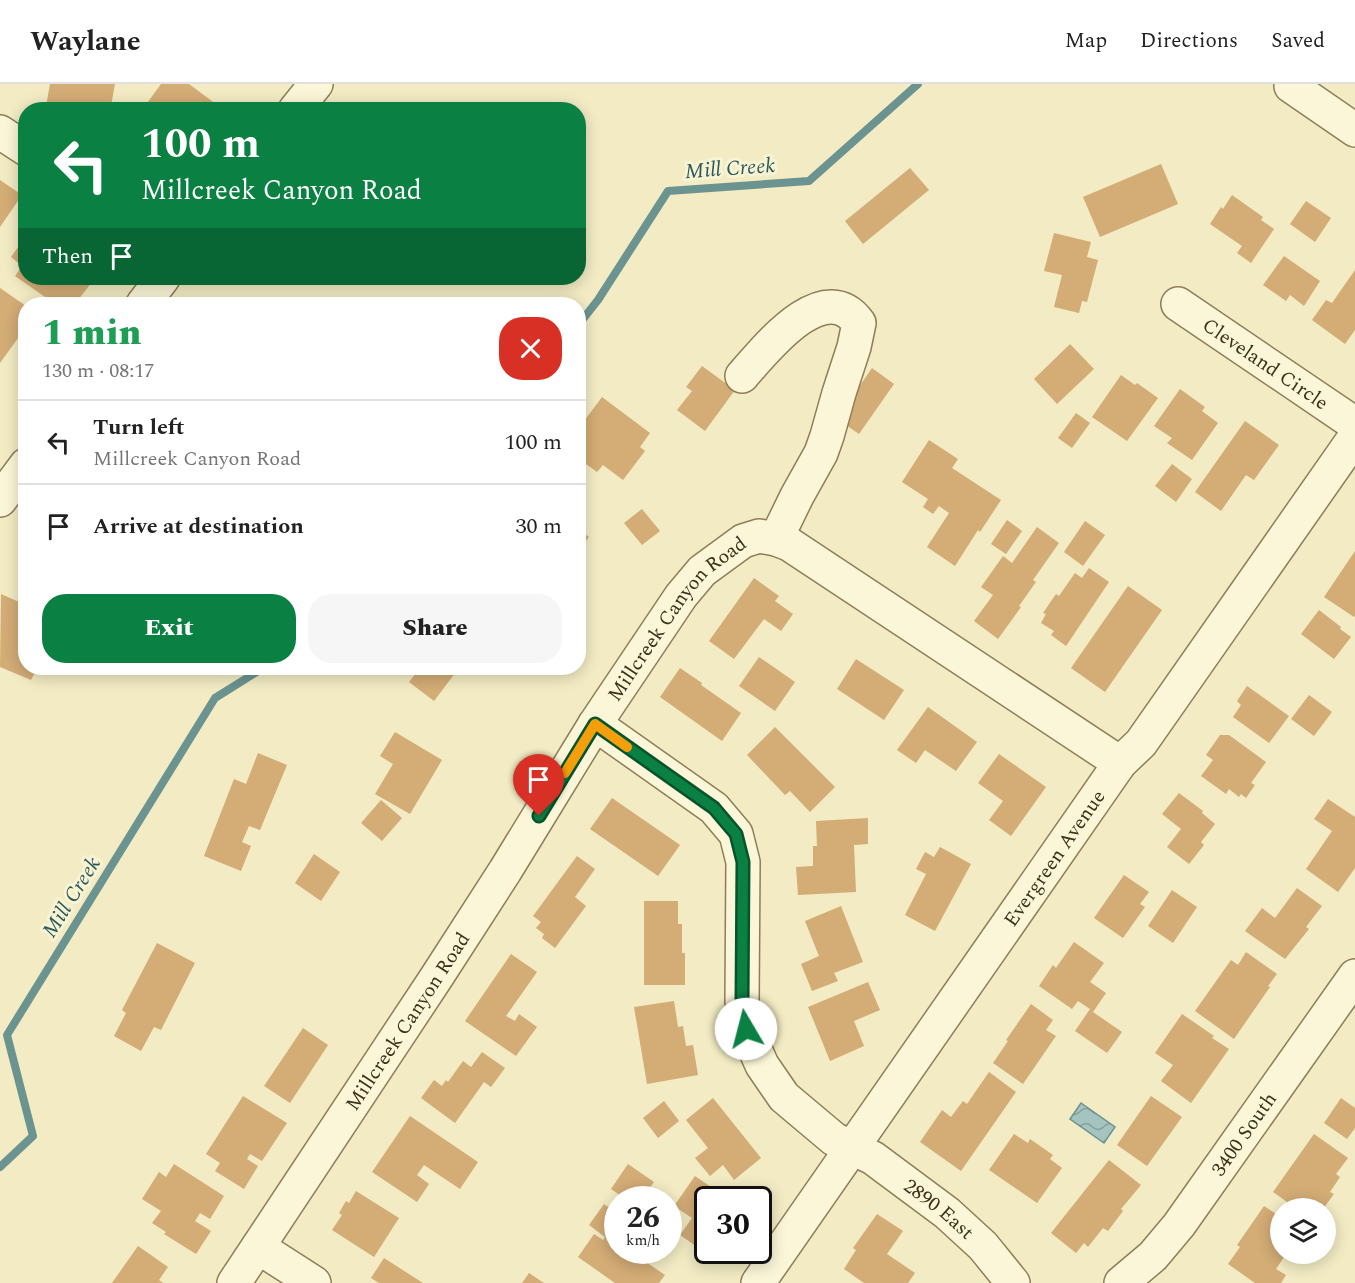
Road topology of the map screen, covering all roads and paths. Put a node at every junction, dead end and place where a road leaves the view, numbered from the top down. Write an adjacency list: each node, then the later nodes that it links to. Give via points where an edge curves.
1 (316, 84): 3 (street)
2 (1294, 84): 4 (street, via 1291,86)
3 (301, 102)
4 (1355, 130)
5 (0, 132): 6 (street)
6 (18, 144)
7 (157, 285): 8 (street)
8 (148, 297)
9 (1178, 304): 11 (street, Cleveland Circle)
10 (742, 376): 15 (street, via 791,325 811,312 841,309 859,323 821,453)
11 (1355, 424)
12 (1355, 436): 17 (street, Evergreen Avenue, via 1141,743)
13 (18, 476): 14 (street)
14 (0, 500)
15 (776, 539): 16 (street, Millcreek Canyon Road, via 759,536 742,541 702,571); 17 (street, Millcreek Canyon Road)
16 (595, 724): 19 (street, 2890 East, via 714,808 736,834 743,862 742,1001 746,1029 762,1065 784,1097 834,1139); 20 (street, Millcreek Canyon Road, via 442,969)
17 (1120, 763): 19 (street, Evergreen Avenue)
18 (1355, 975): 25 (street, 3400 South, via 1179,1225 1153,1256)
19 (853, 1148): 23 (street, Evergreen Avenue); 24 (street, 2890 East, via 873,1158 947,1214 983,1246)
20 (258, 1247): 21 (street, Millcreek Canyon Road); 22 (street)
21 (234, 1283)
22 (314, 1283)
23 (758, 1283)
24 (1013, 1283)
25 (1121, 1283)

